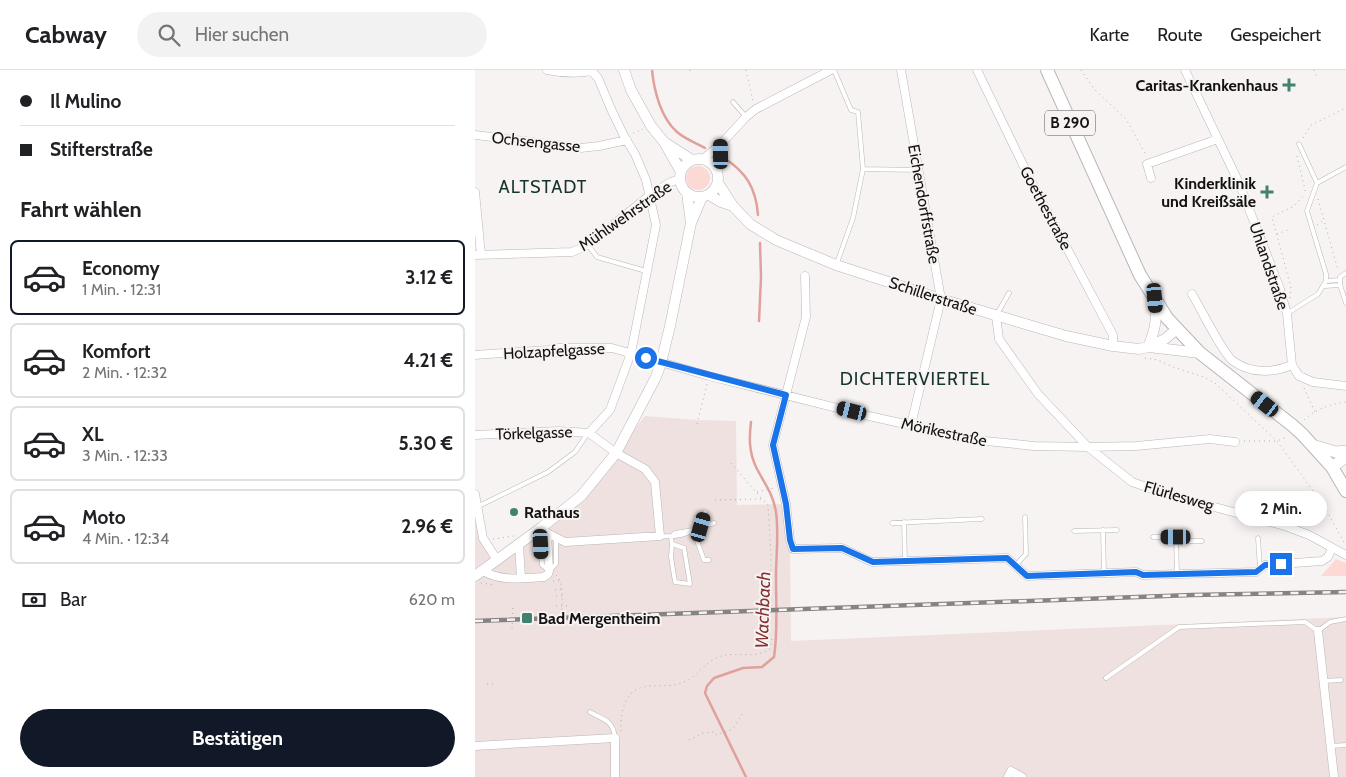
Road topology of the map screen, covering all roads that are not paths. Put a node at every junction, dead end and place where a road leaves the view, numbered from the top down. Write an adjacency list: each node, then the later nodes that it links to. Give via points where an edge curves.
1 (547, 70): 2 (street, via 578,73)
2 (592, 70): 14 (street)
3 (624, 70): 15 (street, via 651,126)
4 (832, 70): 9 (street); 21 (lane, via 851,110 858,112)
5 (901, 70): 22 (street, Eichendorffstraße)
6 (977, 70): 49 (street, Goethestraße, via 1027,175 1113,335)
7 (1047, 70): 43 (main road, B 290, via 1137,267)
8 (1185, 70): 13 (street, Uhlandstraße)
9 (821, 72): 11 (street)
10 (733, 102): 11 (lane)
11 (746, 117): 16 (street)
12 (475, 135): 14 (street, Ochsengasse, via 581,148)
13 (1218, 139): 24 (street, via 1147,164); 46 (street, Uhlandstraße, via 1239,183)
14 (627, 140): 29 (street)
15 (664, 142): 18 (street); 23 (street)
16 (721, 144): 18 (street); 20 (street)
17 (1299, 144): 25 (lane)
18 (698, 160): 20 (street, via 708,161); 23 (street, via 687,163)
19 (1346, 167): 25 (lane)
20 (716, 169): 26 (street)
21 (863, 169): 22 (lane); 35 (lane, via 853,218)
22 (919, 170): 44 (street, Eichendorffstraße)
23 (680, 175): 28 (street); 29 (street, Mühlwehrstraße)
24 (1151, 178)
25 (1317, 182): 40 (lane, via 1307,211 1327,274)
26 (718, 184): 30 (street); 31 (street, Schillerstraße)
27 (475, 192): 34 (street, Mühlwehrstraße)
28 (687, 194): 30 (street); 32 (street)
29 (650, 195): 33 (street, Mühlwehrstraße); 36 (street, via 656,225)
30 (705, 196): 31 (street, Schillerstraße); 32 (street)
31 (733, 206): 35 (street, Schillerstraße, via 750,224 776,240)
32 (691, 223): 54 (street)
33 (588, 245): 34 (street, Mühlwehrstraße, via 572,252); 36 (lane, via 597,258)
34 (478, 255)
35 (836, 265): 44 (street, Schillerstraße)
36 (646, 271): 52 (street)
37 (1346, 273): 39 (lane, via 1340,277)
38 (805, 276): 57 (street, via 805,317)
39 (1340, 283): 40 (lane); 45 (lane)
40 (1326, 284): 46 (lane, via 1318,294)
41 (1009, 293): 47 (lane)
42 (1192, 294): 55 (street, via 1231,361 1266,372)
43 (1155, 298): 48 (main road, B 290); 50 (street, via 1155,332)
44 (941, 299): 47 (street, Schillerstraße); 58 (street, Eichendorffstraße)
45 (1346, 303)
46 (1287, 314): 55 (street, Uhlandstraße)
47 (996, 316): 49 (street, Schillerstraße); 63 (street, Flürlesweg, via 999,338 1038,394)
48 (1177, 329): 50 (street, via 1165,339); 51 (main road, B 290)
49 (1113, 346): 50 (street, Schillerstraße)
50 (1143, 348): 51 (street, Schillerstraße)
51 (1200, 352): 62 (main road, B 290)
52 (631, 353): 53 (street, Holzapfelgasse, via 612,348 559,348); 54 (street, Holzapfelgasse); 59 (street, via 610,410)
53 (475, 355)
54 (661, 363): 57 (street, Mörikestraße); 65 (street)
55 (1293, 365): 56 (street, via 1299,376 1313,382)
56 (1346, 386)
57 (786, 395): 58 (street, Mörikestraße); 96 (street, via 773,445 793,549 842,548 873,562)
58 (911, 425): 63 (street, Mörikestraße, via 976,440)
59 (589, 433): 60 (street, Törkelgasse, via 559,431); 65 (street, Törkelgasse); 70 (lane, via 575,452 548,472 524,481)
60 (475, 435)
61 (1235, 442): 63 (street, Mörikestraße, via 1210,439)
62 (1312, 445): 64 (main road, via 1336,452); 67 (main road, B 290)
63 (1088, 447): 92 (street, Flürlesweg, via 1132,482 1285,526)
64 (1346, 451)
65 (616, 453): 78 (street, via 581,496); 83 (street, Törkelgasse, via 645,469 655,482)
66 (1346, 457): 67 (main road)
67 (1332, 467): 68 (main road, B 290)
68 (1346, 490)
69 (475, 494): 70 (street)
70 (477, 507): 94 (street, via 483,538)
71 (705, 512): 77 (lane)
72 (1025, 517): 97 (lane, via 1026,554)
73 (982, 519): 75 (lane)
74 (713, 522): 77 (lane)
75 (904, 522): 76 (lane); 96 (lane)
76 (892, 523)
77 (701, 527): 79 (lane)
78 (545, 530): 87 (street); 90 (street); 99 (street)
79 (693, 530): 84 (lane, via 689,534); 95 (lane, via 701,555 704,560)
80 (1103, 530): 81 (lane); 82 (lane); 101 (lane)
81 (1117, 530)
82 (1075, 531)
83 (660, 536): 84 (lane); 87 (street, via 565,542)
84 (671, 537): 91 (lane)
85 (1153, 537): 86 (lane)
86 (1176, 537): 89 (lane); 102 (lane)
87 (556, 538): 99 (lane, via 556,564)
88 (1258, 538): 98 (lane)
89 (1202, 541)
90 (519, 544): 94 (street); 103 (street)
91 (672, 544): 91 (lane, via 675,582 690,584 684,548)
92 (1332, 548): 93 (street, Flürlesweg); 98 (street, via 1322,561 1265,565)
93 (1346, 555)
94 (497, 560): 100 (street)
95 (709, 560)
96 (905, 561): 97 (street, via 1007,558)
97 (1015, 566): 101 (street, via 1027,576)
98 (1260, 569): 102 (street, via 1256,572)
99 (549, 571): 103 (street, via 544,577)
100 (479, 573): 103 (street, via 505,579)
101 (1104, 573): 102 (street)
102 (1177, 574)
103 (521, 578)
104 (1346, 619): 105 (lane, via 1330,622)
105 (1318, 631): 106 (lane, via 1305,622 1179,627); 108 (street)
106 (1105, 678)
107 (1341, 680): 108 (lane)
108 (1323, 681): 113 (street)
109 (590, 712): 110 (lane, via 609,722)
110 (618, 738): 112 (street); 115 (street)
111 (1346, 745): 113 (lane)
112 (475, 746)
113 (1331, 746): 117 (street)
114 (1009, 774): 116 (street)
115 (615, 777)
116 (1023, 777)
117 (1334, 777)

